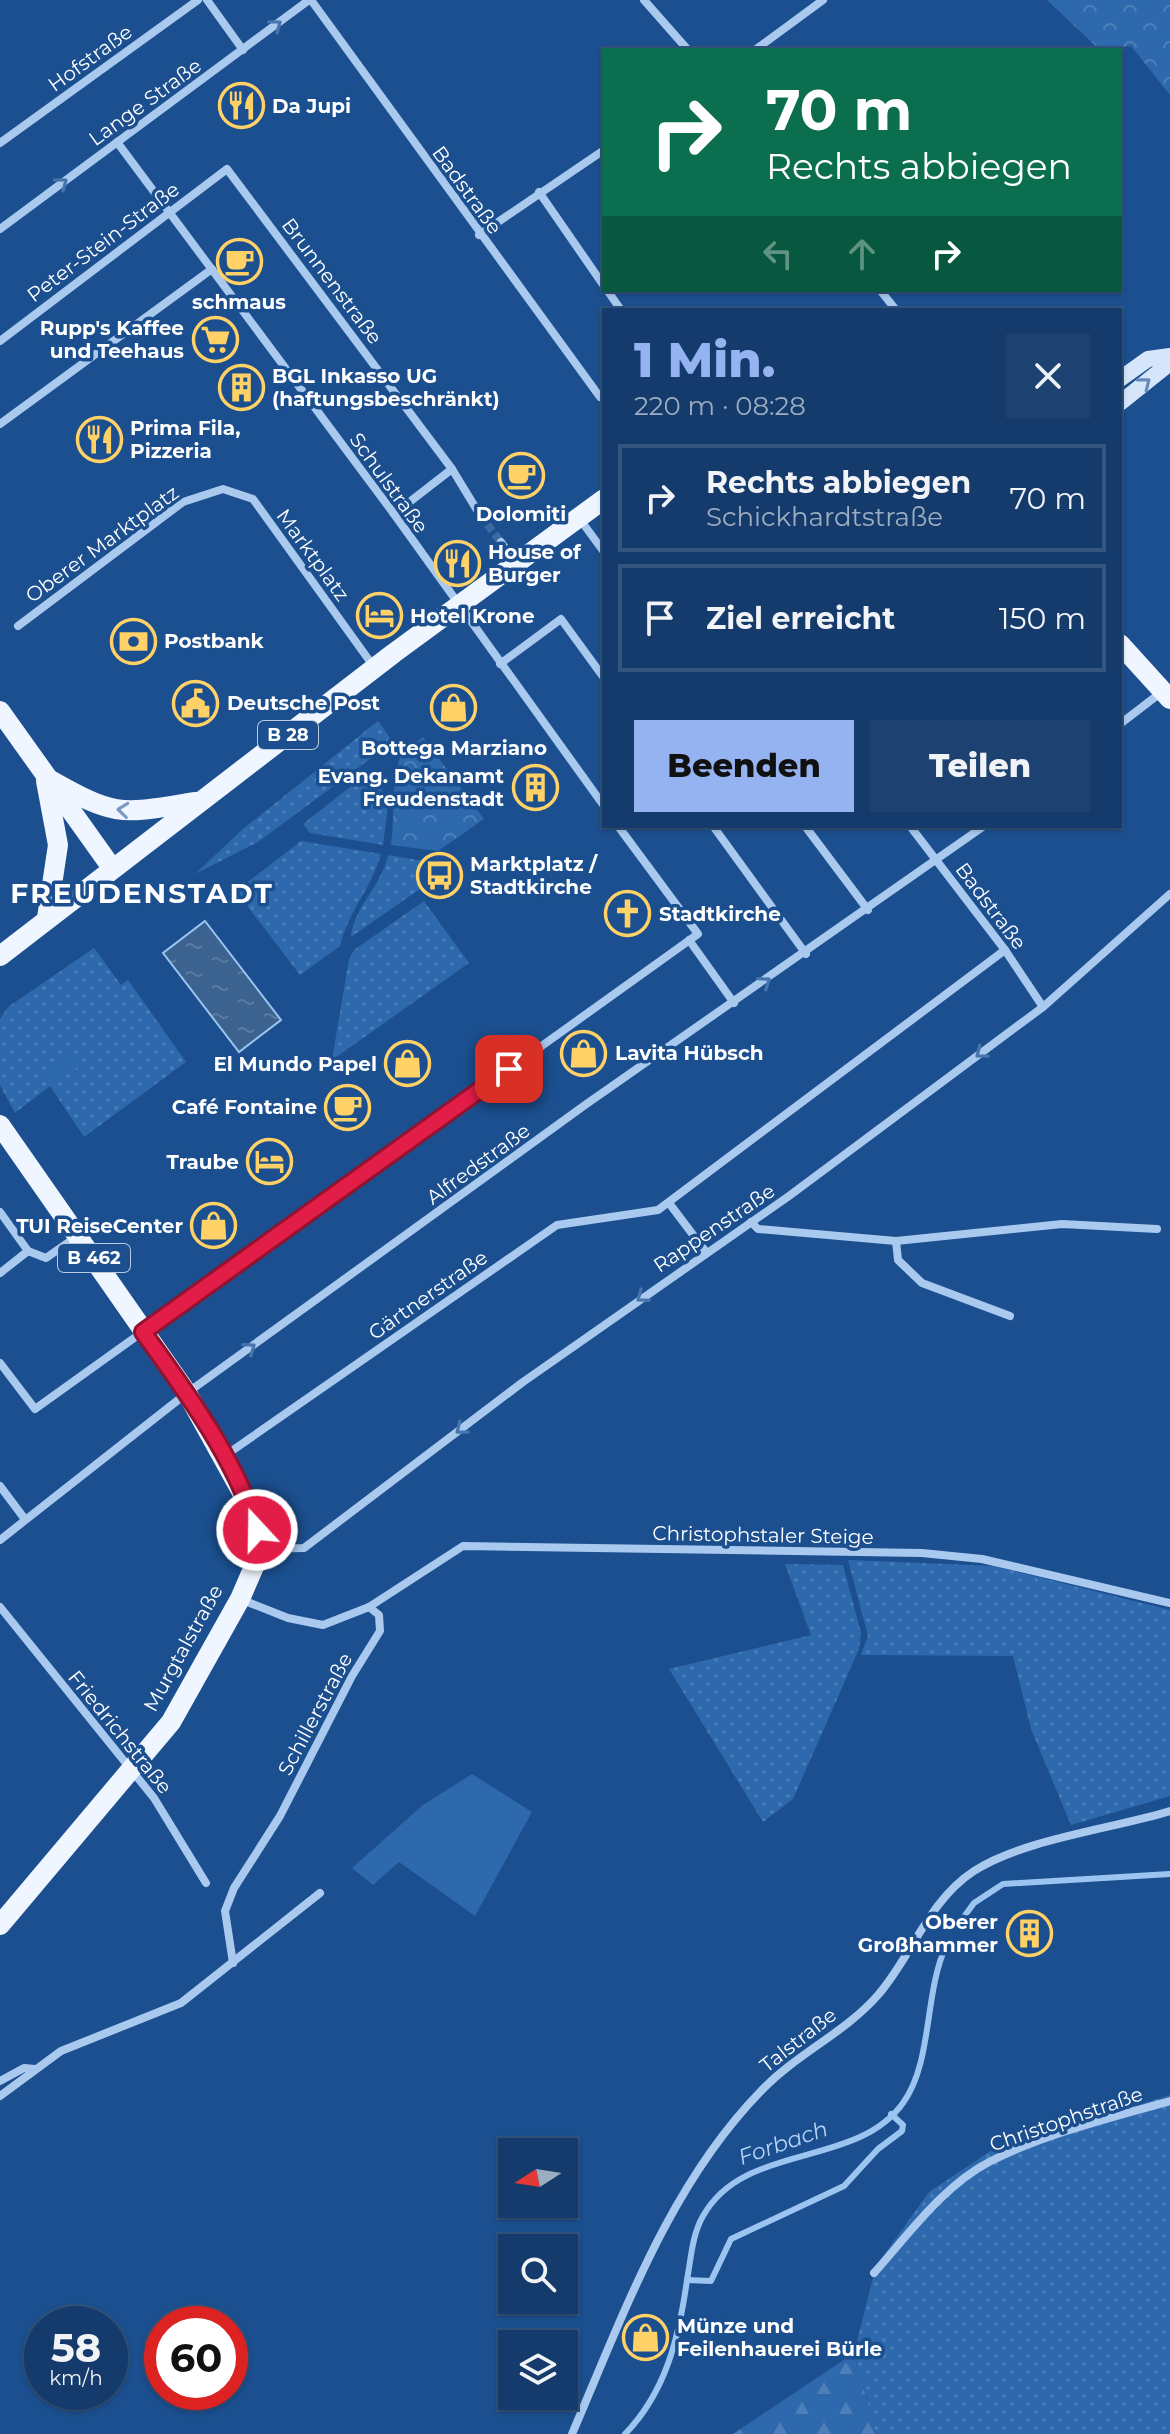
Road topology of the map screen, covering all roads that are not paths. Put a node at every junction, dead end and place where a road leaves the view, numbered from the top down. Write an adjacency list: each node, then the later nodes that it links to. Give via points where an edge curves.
1 (198, 0): 10 (street, Hofstraße)
2 (207, 0): 8 (street)
3 (310, 0): 8 (street, Lange Straße, one-way to 3); 16 (street, Badstraße)
4 (644, 0): 6 (street)
5 (823, 0): 7 (street)
6 (686, 48)
7 (758, 48)
8 (243, 50): 9 (street, Lange Straße)
9 (117, 142): 14 (street, Schulstraße); 15 (street, Lange Straße, one-way to 9)
10 (0, 143)
11 (602, 151): 13 (street)
12 (227, 169): 14 (street, Peter-Stein-Straße); 28 (street, Brunnenstraße)
13 (539, 192): 16 (street); 18 (street)
14 (168, 211): 17 (street, Schulstraße); 21 (street, Peter-Stein-Straße)
15 (0, 229)
16 (479, 235): 25 (street, Badstraße)
17 (212, 269): 27 (street); 31 (street, Schulstraße)
18 (602, 284)
19 (882, 292): 20 (street)
20 (894, 308)
21 (0, 341)
22 (1170, 356): 24 (main road, via 1148,359)
23 (1170, 363): 26 (main road, one-way to 23)
24 (1122, 378)
25 (602, 396)
26 (1122, 401)
27 (0, 424)
28 (452, 469): 31 (street); 32 (street, Brunnenstraße)
29 (253, 499): 38 (street, Oberer Marktplatz, via 223,489 183,502); 41 (street, Marktplatz)
30 (602, 500): 33 (main road, B 28)
31 (394, 514): 37 (street, Schulstraße)
32 (480, 515)
33 (579, 517): 35 (street); 36 (main road, B 28)
34 (501, 542): 36 (street)
35 (602, 549)
36 (517, 563): 37 (main road, B 28)
37 (458, 608): 40 (street, Schulstraße); 41 (main road, B 28)
38 (18, 626)
39 (1122, 646): 43 (main road)
40 (500, 664): 42 (street, via 561,619); 48 (street, Schulstraße)
41 (375, 668): 47 (main road, B 28)
42 (602, 675)
43 (1168, 692): 45 (street)
44 (0, 711): 46 (main road, B 28)
45 (1122, 723)
46 (45, 777): 47 (main road, B 28, one-way to 46, via 133,813 99,807); 55 (main road, B 28); 58 (main road, B 28, via 58,845)
47 (200, 802): 55 (main road, B 28)
48 (602, 803)
49 (619, 828): 59 (street, via 698,934)
50 (714, 828): 61 (street)
51 (806, 828): 57 (street)
52 (912, 828): 54 (street, Badstraße)
53 (981, 828): 54 (street, Alfredstraße)
54 (936, 860): 57 (street, Alfredstraße); 60 (street, Badstraße)
55 (112, 868): 58 (main road)
56 (1170, 894): 64 (street, Rappenstraße)
57 (868, 910): 61 (street, Alfredstraße)
58 (47, 918): 62 (main road)
59 (689, 940): 63 (street); 76 (street)
60 (1005, 950): 64 (street, Badstraße); 66 (street, Gärtnerstraße)
61 (806, 954): 63 (street, Alfredstraße, one-way to 61)
62 (0, 956)
63 (734, 1003): 78 (street, Alfredstraße, one-way to 63)
64 (1043, 1007): 68 (street, Rappenstraße, one-way to 68)
65 (0, 1125): 70 (main road, Murgtalstraße / B 462)
66 (669, 1203): 73 (street); 79 (street, Gärtnerstraße, via 658,1210 557,1225)
67 (0, 1212): 72 (street)
68 (751, 1222): 71 (street, via 758,1229); 73 (street, Rappenstraße)
69 (1157, 1229): 71 (street, via 1062,1224)
70 (78, 1236): 72 (street, via 46,1258); 76 (main road, Murgtalstraße / B 462)
71 (896, 1241): 75 (street, via 898,1260 922,1283)
72 (28, 1251): 74 (street)
73 (706, 1252): 83 (street, Rappenstraße, one-way to 83, via 304,1548)
74 (0, 1273)
75 (1010, 1316)
76 (143, 1332): 77 (street, via 35,1409); 78 (main road, Murgtalstraße / B 462)
77 (0, 1363)
78 (187, 1393): 79 (main road, Murgtalstraße / B 462); 81 (street, Alfredstraße)
79 (223, 1457): 83 (main road, Murgtalstraße / B 462, via 250,1507)
80 (0, 1486): 81 (street)
81 (24, 1518): 82 (street, Alfredstraße)
82 (0, 1540)
83 (257, 1549): 84 (main road, Murgtalstraße / B 462)
84 (240, 1599): 87 (street, Schillerstraße, via 323,1625); 88 (main road, Murgtalstraße / B 462, via 171,1722)
85 (1170, 1603): 87 (street, Christophstaler Steige, via 982,1559 922,1553 463,1546)
86 (0, 1607): 88 (street, Friedrichstraße)
87 (369, 1607): 93 (street, Schillerstraße, via 379,1615 380,1631 225,1911)
88 (131, 1772): 90 (street, Friedrichstraße, via 154,1798); 92 (main road, Murgtalstraße / B 462)
89 (1170, 1811): 99 (street, Talstraße, via 1023,1850 973,1871 939,1902 881,1992 760,2091 686,2189 627,2305)
90 (206, 1883)
91 (320, 1893): 93 (street)
92 (0, 1925)
93 (233, 1963): 94 (street, via 181,2003 61,2051)
94 (36, 2069): 95 (street, via 24,2068); 96 (street)
95 (0, 2081)
96 (0, 2096)
97 (1170, 2101): 98 (street, Christophstraße, via 988,2162 937,2202)
98 (874, 2273)
99 (572, 2434)

